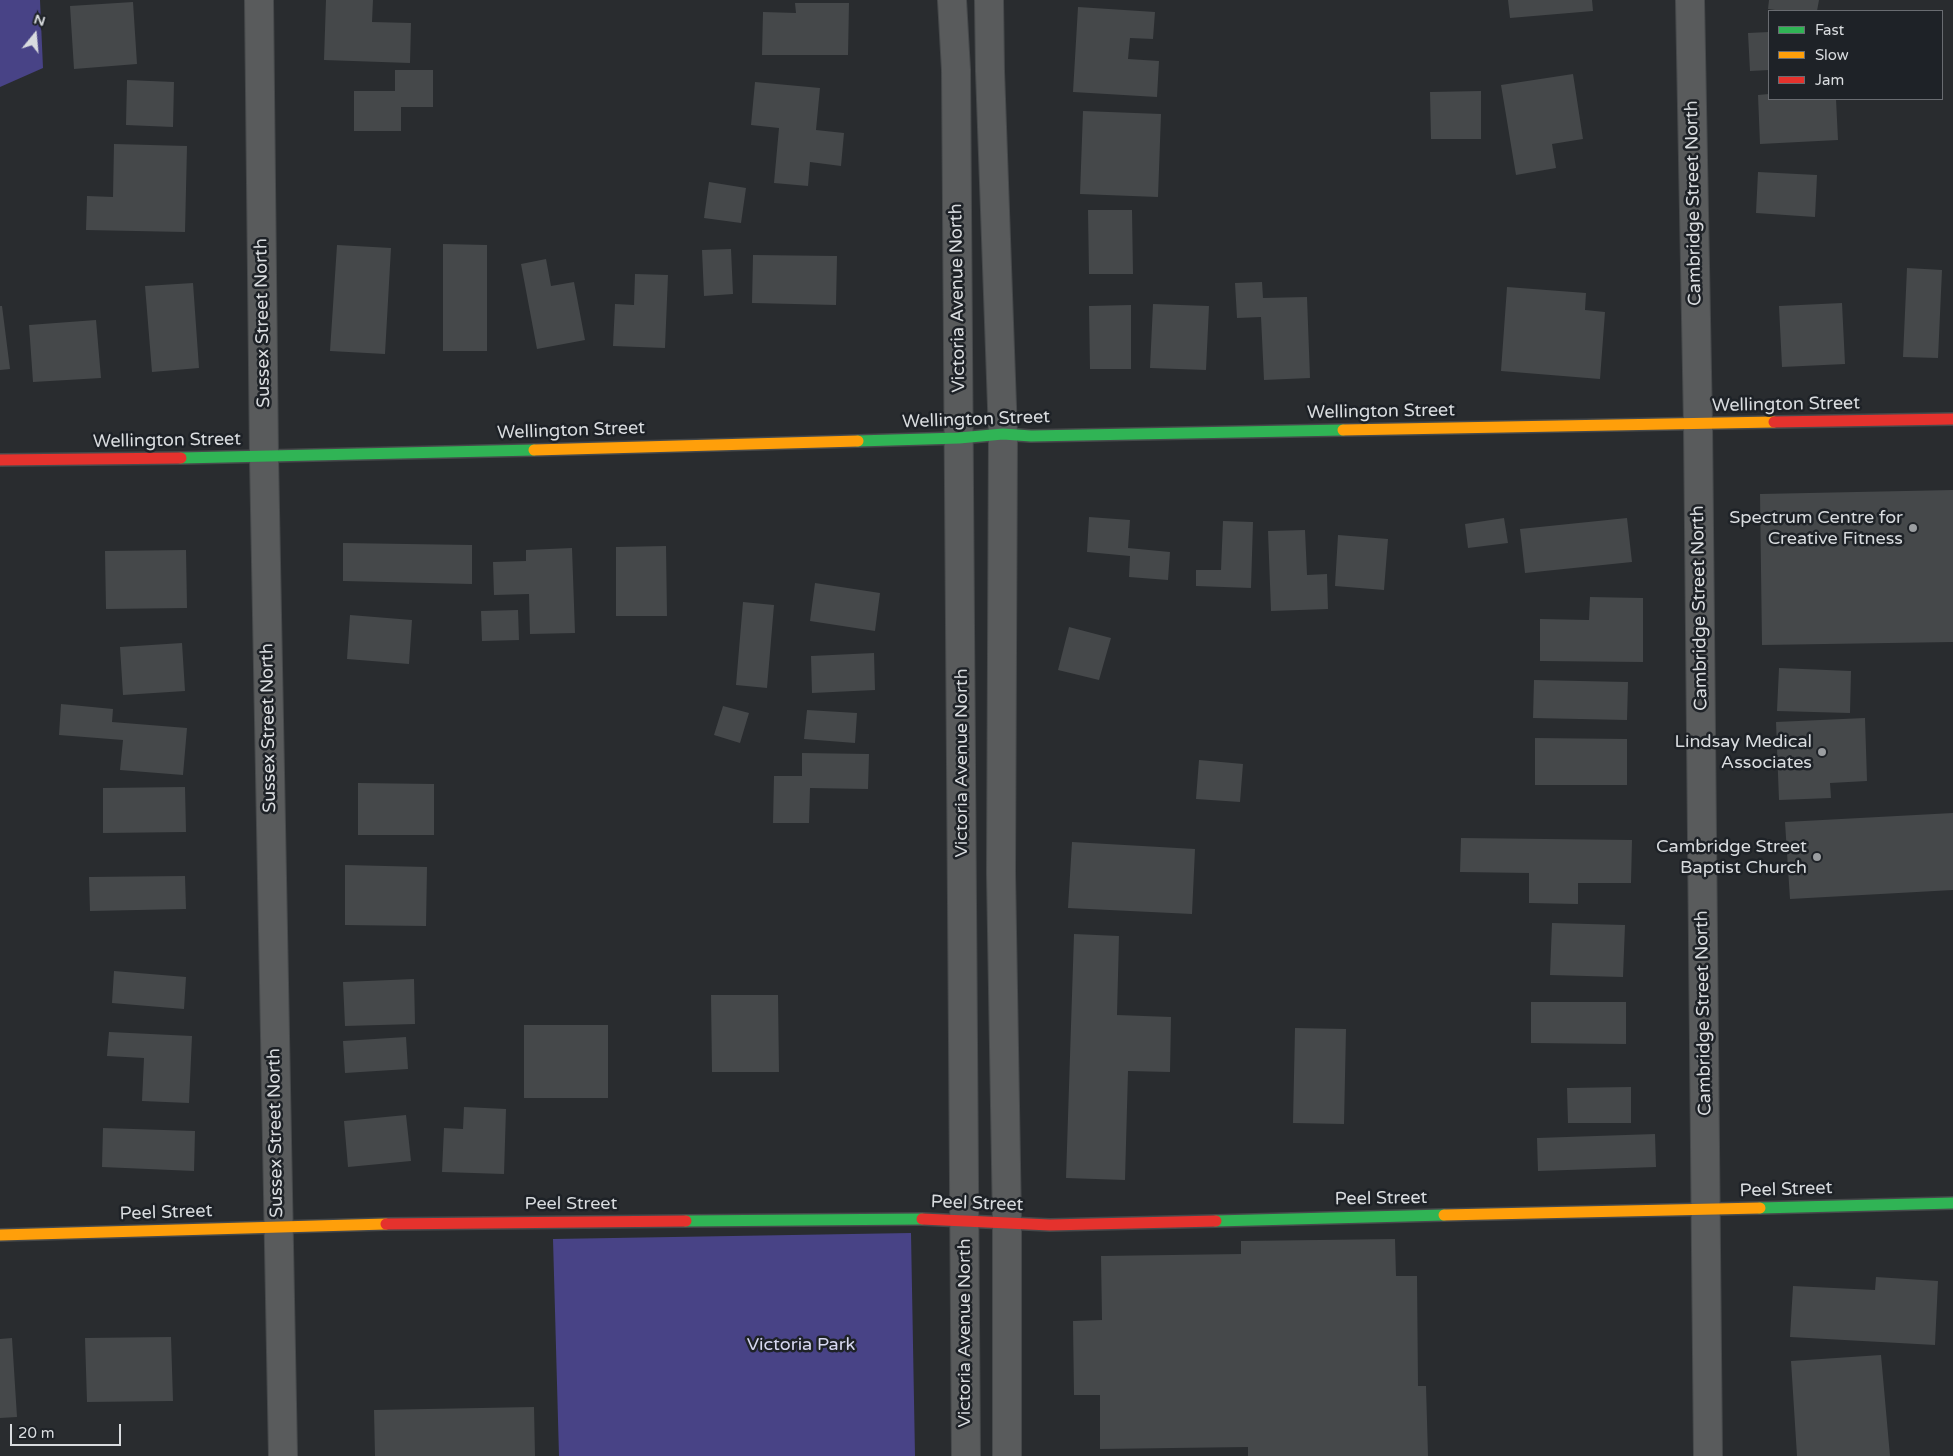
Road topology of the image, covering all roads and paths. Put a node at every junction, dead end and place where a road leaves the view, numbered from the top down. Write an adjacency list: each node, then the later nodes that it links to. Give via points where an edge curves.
1 (259, 0): 11 (street, Sussex Street North)
2 (952, 0): 5 (street, Victoria Avenue North)
3 (989, 0): 6 (street)
4 (1690, 0): 8 (street, Cambridge Street North)
5 (956, 70): 6 (street); 10 (street, Victoria Avenue North)
6 (990, 71): 9 (street)
7 (1953, 419): 8 (street, Wellington Street)
8 (1698, 424): 9 (street, Wellington Street, via 1051,436); 16 (street, Cambridge Street North)
9 (1002, 434): 10 (street, Wellington Street); 14 (street)
10 (959, 438): 11 (street, Wellington Street); 13 (street, Victoria Avenue North)
11 (264, 457): 12 (street, Wellington Street); 19 (street, Sussex Street North)
12 (0, 460)
13 (962, 873): 14 (street); 17 (street, Victoria Avenue North)
14 (1001, 873): 18 (street)
15 (1953, 1203): 16 (street, Peel Street)
16 (1706, 1210): 18 (street, Peel Street, via 1050,1225); 24 (street, Cambridge Street North)
17 (964, 1220): 18 (street, Peel Street); 19 (street, Peel Street); 22 (street, Victoria Avenue North)
18 (1007, 1222): 23 (street)
19 (278, 1226): 20 (street, Peel Street); 21 (street, Sussex Street North)
20 (0, 1235)
21 (282, 1456)
22 (966, 1456)
23 (1007, 1456)
24 (1708, 1456)

